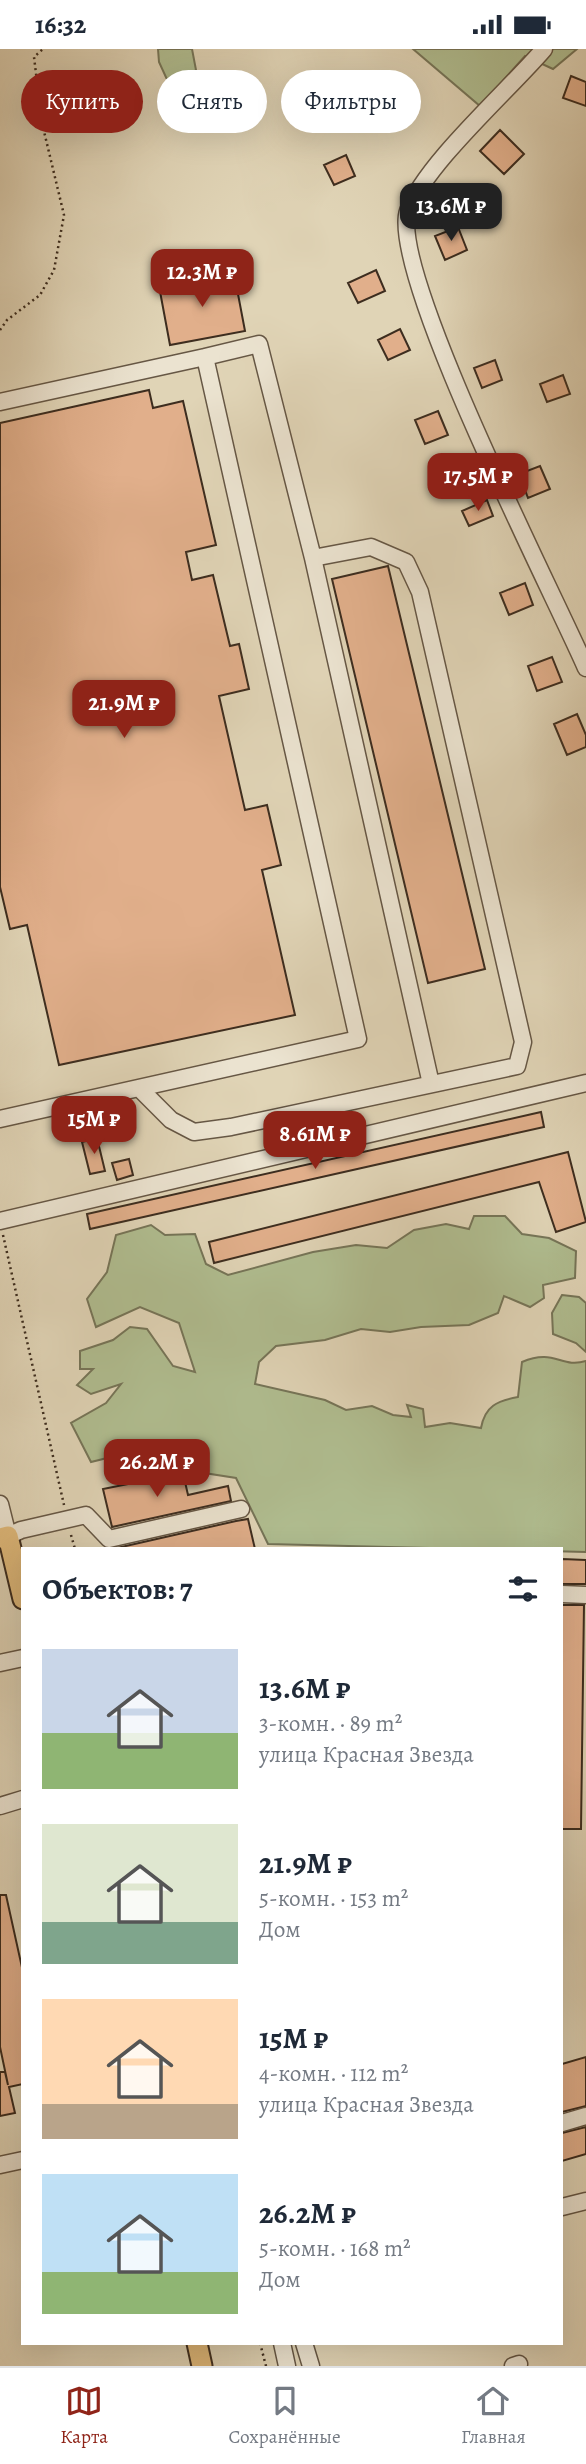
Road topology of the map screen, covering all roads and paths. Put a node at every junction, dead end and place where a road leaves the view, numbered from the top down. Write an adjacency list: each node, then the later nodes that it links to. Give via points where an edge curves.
1 (43, 49): 3 (path, via 34,57 42,123 64,215 54,270 40,295 6,320)
2 (544, 49): 7 (street, via 427,179 408,212 407,238 443,352)
3 (0, 330)
4 (205, 357): 5 (street); 6 (street, via 259,344); 10 (street, via 358,1039)
5 (0, 402)
6 (313, 558): 9 (street); 9 (street, via 371,547 406,562 420,592 523,1042 517,1066)
7 (586, 668)
8 (586, 1083): 12 (street)
9 (430, 1084): 10 (street, via 194,1132 170,1120)
10 (139, 1088): 11 (street)
11 (0, 1119)
12 (0, 1222): 15 (path)
13 (0, 1504): 16 (street)
14 (242, 1509): 15 (street, via 109,1539 86,1515)
15 (68, 1519): 16 (street); 17 (path)
16 (4, 1537): 18 (main road)
17 (75, 1547)
18 (21, 1592)
19 (563, 1594): 20 (street)
20 (586, 1595)
21 (21, 1658): 22 (street)
22 (0, 1663)
23 (21, 1800): 24 (street)
24 (0, 1806)
25 (586, 2116): 26 (street)
26 (563, 2123)
27 (21, 2160): 28 (street)
28 (0, 2165)
29 (586, 2201): 30 (street)
30 (563, 2207)
31 (197, 2345): 35 (main road)
32 (261, 2345): 36 (path)
33 (282, 2345): 37 (street)
34 (305, 2345): 38 (street)
35 (202, 2366)
36 (266, 2366)
37 (287, 2366)
38 (311, 2366)

